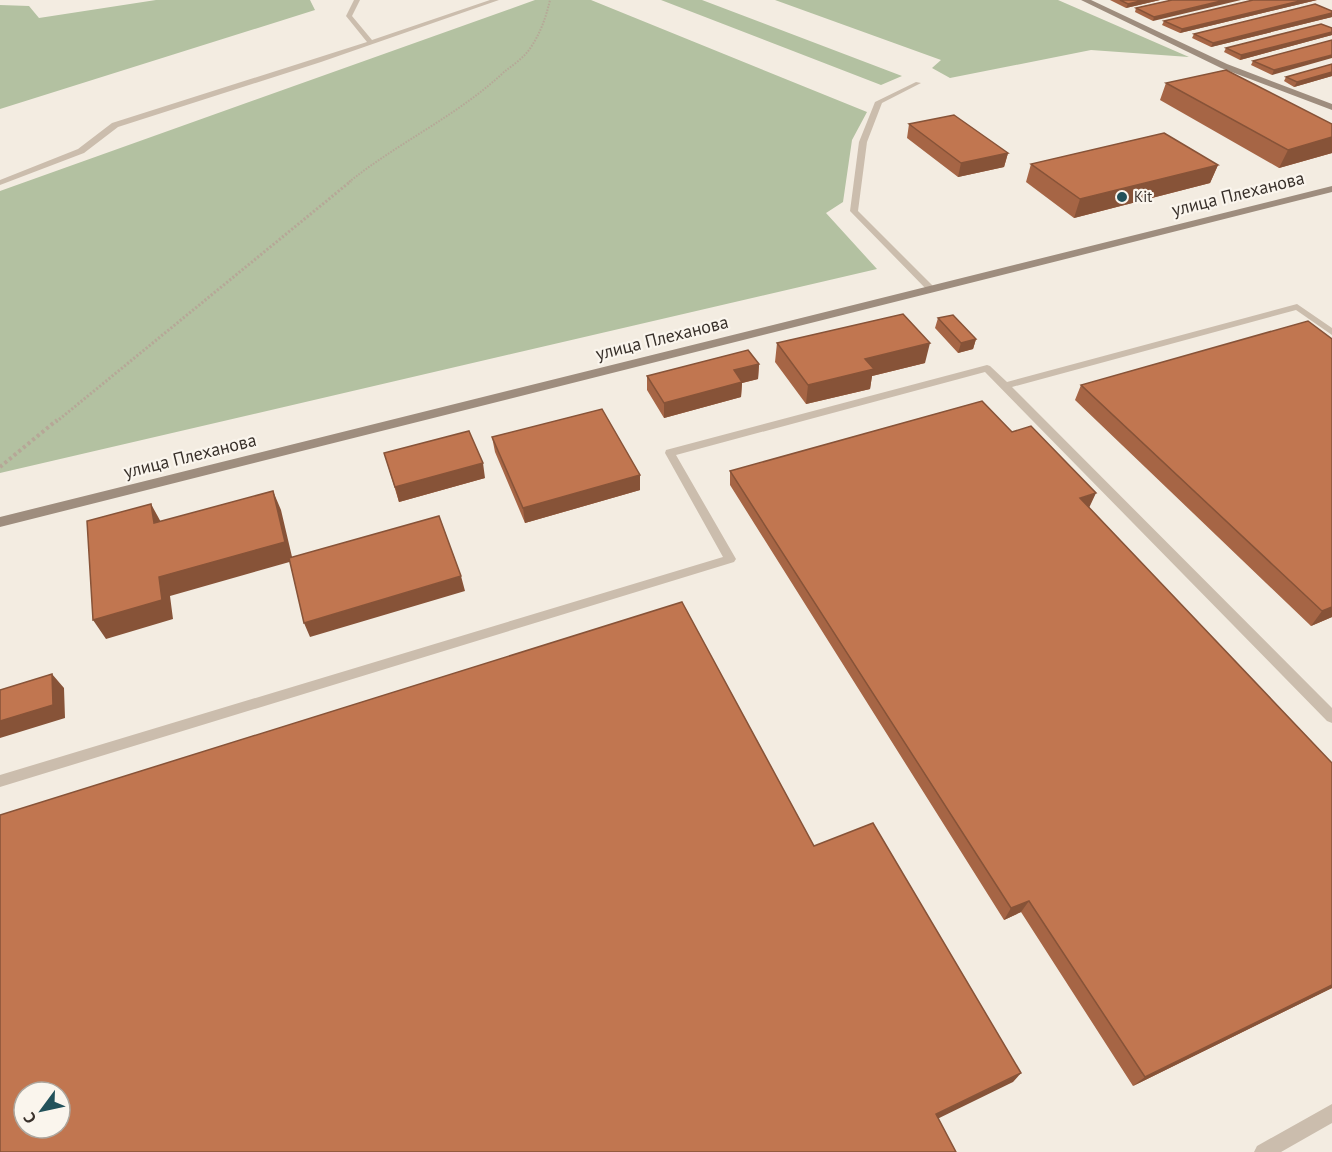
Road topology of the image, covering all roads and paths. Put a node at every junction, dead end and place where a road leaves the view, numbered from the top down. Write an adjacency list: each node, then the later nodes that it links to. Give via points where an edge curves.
1 (357, 0): 5 (lane, via 349,16)
2 (496, 0): 5 (lane)
3 (550, 0): 13 (path, via 545,22 530,49 496,80 452,115 362,172)
4 (1085, 0): 7 (main road, via 1224,66)
5 (371, 43): 8 (lane, via 115,125 81,151)
6 (918, 82): 10 (lane, via 879,102 863,142 854,212)
7 (1332, 107)
8 (0, 183)
9 (1332, 189): 10 (main road, улица Плеханова)
10 (931, 289): 14 (main road, улица Плеханова)
11 (1332, 332): 12 (lane, via 1297,307)
12 (1005, 386): 15 (lane); 16 (lane, via 987,368 670,453 730,559)
13 (0, 466)
14 (0, 522)
15 (1331, 716)
16 (0, 781)
17 (1332, 1113): 18 (lane)
18 (1263, 1152)

